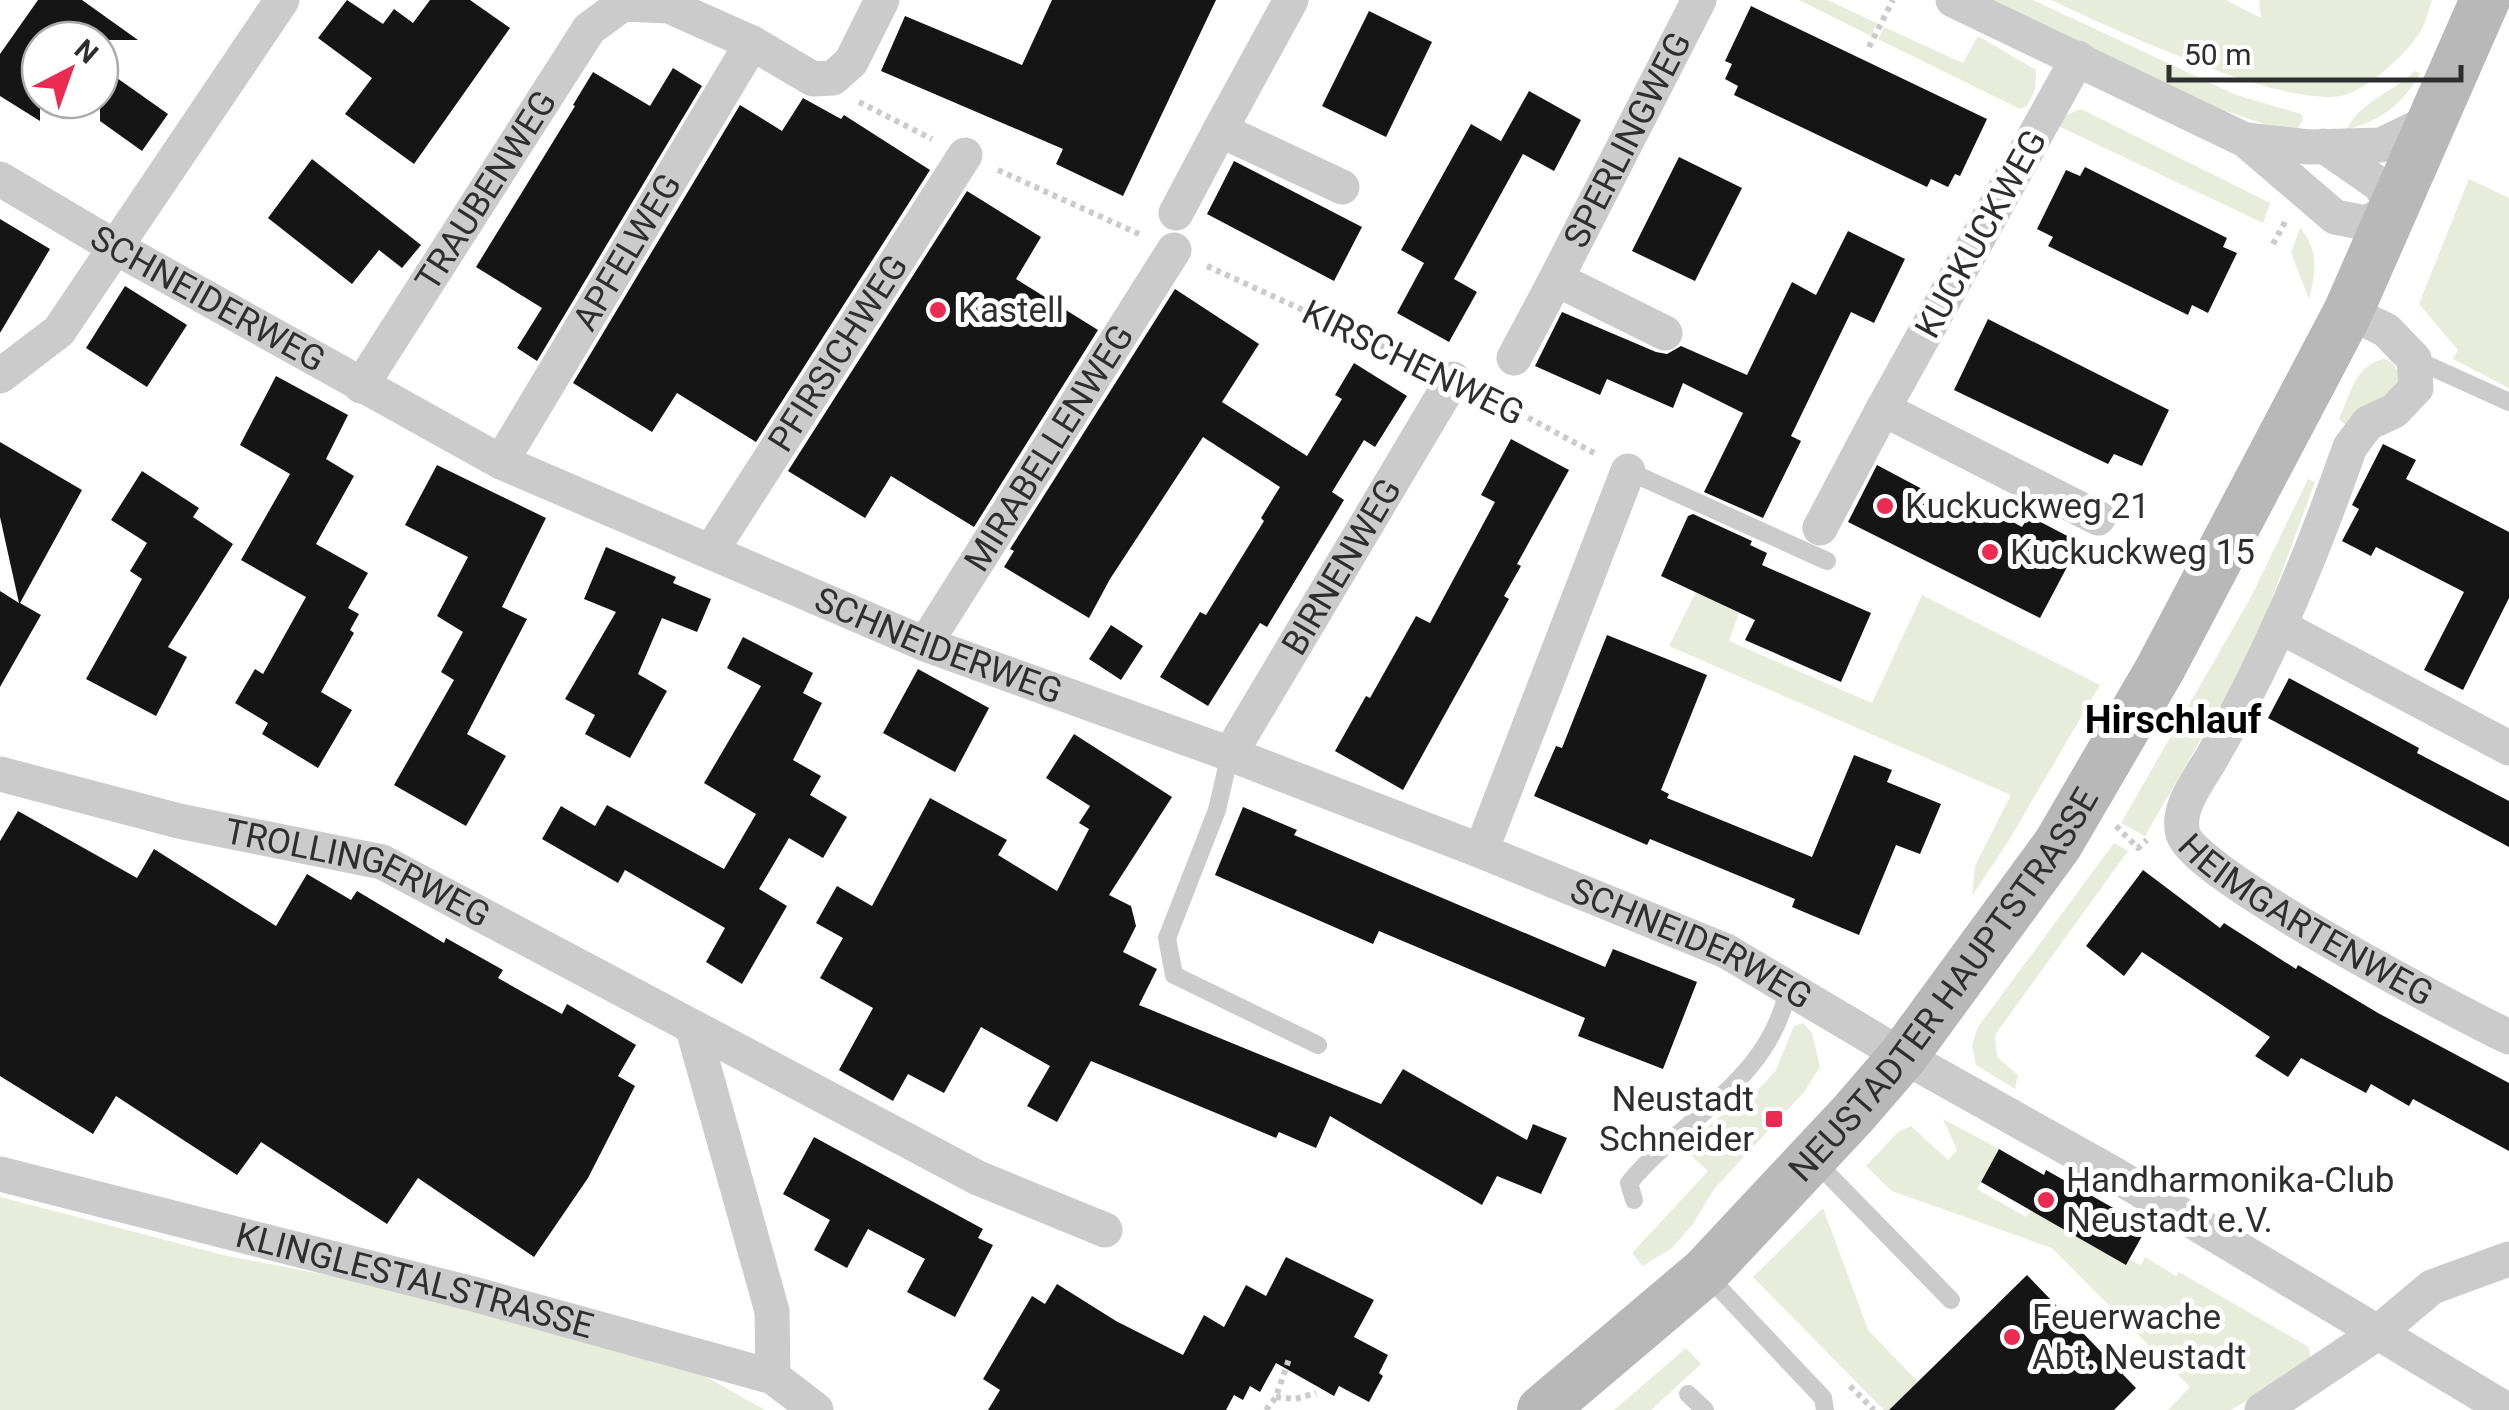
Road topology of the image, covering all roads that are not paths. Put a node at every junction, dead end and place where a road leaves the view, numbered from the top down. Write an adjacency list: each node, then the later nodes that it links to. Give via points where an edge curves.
1 (282, 0): 20 (street)
2 (882, 0): 8 (street, TRAUBENWEG, via 852,62 832,78 813,79)
3 (1291, 0): 11 (street)
4 (1699, 0): 22 (street, SPERLINGWEG)
5 (1953, 0): 9 (street)
6 (2485, 0): 10 (street, NEUSTADTER HAUPTSTRASSE)
7 (621, 2): 8 (street, TRAUBENWEG, via 669,6); 29 (street, TRAUBENWEG, via 589,30)
8 (752, 43): 32 (street, APFELWEG)
9 (2078, 58): 12 (street); 31 (street, KUCKUCKWEG)
10 (2434, 120): 13 (street, via 2381,144); 17 (street, NEUSTADTER HAUPTSTRASSE)
11 (1220, 130): 16 (street); 18 (street)
12 (2245, 140): 13 (street); 19 (street)
13 (2324, 146): 17 (street, via 2380,185)
14 (965, 155): 36 (street, PFIRSICHWEG)
15 (0, 179): 20 (street, SCHNEIDERWEG)
16 (1342, 187)
17 (2394, 209): 19 (street, via 2366,223); 23 (street, NEUSTADTER HAUPTSTRASSE)
18 (1176, 214)
19 (2335, 217): 23 (street)
20 (115, 246): 27 (street, via 59,331); 29 (street, SCHNEIDERWEG)
21 (1174, 250): 38 (street, MIRABELLENWEG)
22 (1556, 279): 24 (street, SPERLINGWEG); 25 (street, SPERLINGWEG)
23 (2353, 302): 26 (street); 47 (street, NEUSTADTER HAUPTSTRASSE, via 2160,669 2058,844)
24 (1665, 334)
25 (1514, 358)
26 (2414, 360): 30 (lane); 37 (street, HEIMGARTENWEG, via 2416,388 2394,411 2368,423 2350,447)
27 (0, 376)
28 (1453, 379): 40 (street, BIRNENWEG)
29 (361, 386): 32 (street, SCHNEIDERWEG)
30 (2509, 402)
31 (1883, 409): 34 (street); 35 (street, KUCKUCKWEG)
32 (501, 462): 36 (street, SCHNEIDERWEG)
33 (1628, 471): 35 (lane); 42 (street)
34 (2098, 518)
35 (1824, 545)
36 (711, 551): 38 (street, SCHNEIDERWEG)
37 (2280, 627): 39 (street); 45 (street, HEIMGARTENWEG, via 2183,808 2184,834 2197,855 2300,922)
38 (925, 644): 40 (street, SCHNEIDERWEG)
39 (2509, 748)
40 (1230, 754): 42 (street, SCHNEIDERWEG); 46 (lane, via 1217,810 1167,938 1174,975)
41 (0, 774): 44 (street, TROLLINGERWEG, via 180,821 382,862)
42 (1481, 851): 43 (street, SCHNEIDERWEG, via 1726,950)
43 (1789, 986): 47 (street, SCHNEIDERWEG); 50 (lane, via 1784,1014 1762,1056 1656,1150 1629,1183)
44 (694, 1028): 51 (street, TROLLINGERWEG, via 978,1178); 56 (street, via 772,1310)
45 (2509, 1037)
46 (1318, 1045)
47 (1903, 1056): 48 (street, NEUSTADTER HAUPTSTRASSE); 55 (street, SCHNEIDERWEG, via 2112,1173)
48 (1811, 1158): 53 (street, NEUSTADTER HAUPTSTRASSE); 54 (lane)
49 (0, 1174): 56 (street, KLINGLESTALSTRASSE)
50 (1634, 1200)
51 (1106, 1230)
52 (2509, 1259): 55 (street, via 2432,1288)
53 (1705, 1272): 59 (street, NEUSTADTER HAUPTSTRASSE); 61 (lane, via 1823,1398)
54 (1951, 1300)
55 (2376, 1334): 62 (street); 63 (street, SCHNEIDERWEG)
56 (773, 1377): 58 (street, KLINGLESTALSTRASSE)
57 (1688, 1394): 60 (lane)
58 (816, 1410)
59 (1542, 1410)
60 (1705, 1410)
61 (1825, 1410)
62 (2262, 1410)
63 (2507, 1410)

